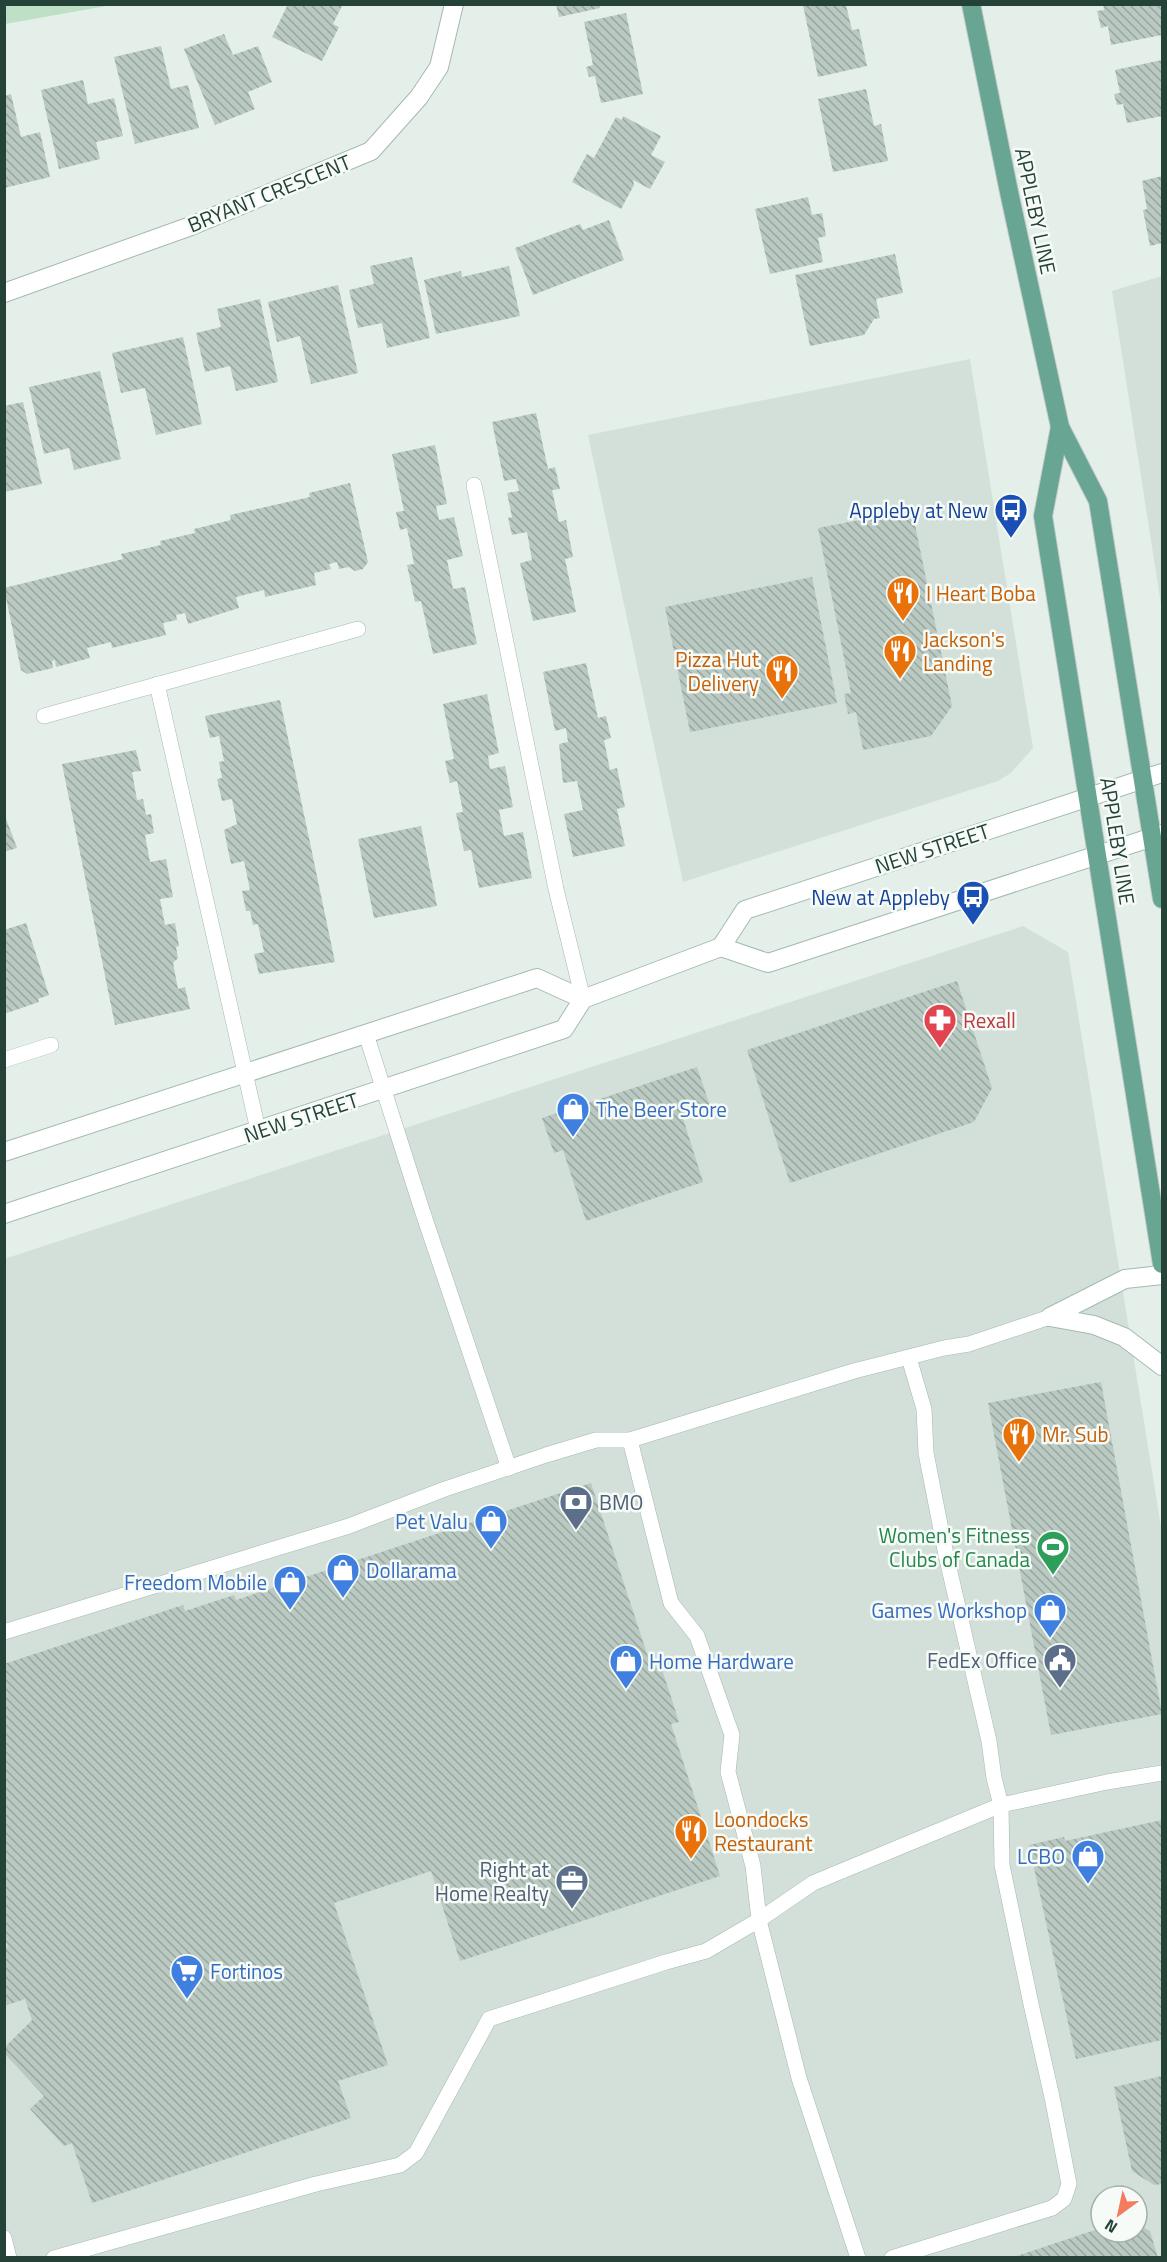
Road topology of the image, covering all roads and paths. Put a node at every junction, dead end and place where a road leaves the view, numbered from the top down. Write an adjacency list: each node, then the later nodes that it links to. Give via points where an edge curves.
1 (454, 4): 3 (main road, BRYANT CRESCENT, via 439,67 419,98 371,151 191,226)
2 (971, 4): 4 (main road, APPLEBY LINE)
3 (4, 293)
4 (1060, 427): 10 (main road, APPLEBY LINE, via 1098,501); 11 (main road, APPLEBY LINE, via 1043,516)
5 (474, 485): 16 (lane, via 556,889)
6 (358, 629): 7 (lane)
7 (157, 684): 8 (lane); 20 (lane)
8 (44, 716)
9 (1162, 772): 10 (main road, NEW STREET)
10 (1143, 779): 11 (main road, NEW STREET); 12 (main road, APPLEBY LINE)
11 (1088, 797): 13 (main road, APPLEBY LINE); 15 (main road, NEW STREET, via 745,910)
12 (1157, 836): 13 (main road); 14 (main road, APPLEBY LINE)
13 (1097, 855): 15 (main road, via 768,963); 25 (main road, APPLEBY LINE)
14 (1162, 898)
15 (721, 947): 16 (main road)
16 (583, 999): 17 (main road, via 537,978); 21 (main road, NEW STREET, via 564,1029)
17 (366, 1034): 20 (main road); 21 (lane)
18 (51, 1045): 19 (lane)
19 (4, 1060)
20 (246, 1074): 22 (lane); 23 (main road)
21 (384, 1090): 22 (main road, NEW STREET); 31 (lane)
22 (258, 1130): 24 (main road, NEW STREET)
23 (4, 1152)
24 (4, 1214)
25 (1162, 1264)
26 (1162, 1275): 27 (main road, via 1125,1279)
27 (1050, 1317): 28 (lane, via 969,1344); 29 (main road, via 1094,1325 1124,1337)
28 (909, 1358): 30 (lane, via 854,1371); 34 (lane, via 924,1409 926,1453)
29 (1162, 1366)
30 (630, 1440): 31 (lane, via 596,1440); 35 (lane, via 670,1604 697,1636 732,1736 728,1772 753,1866)
31 (509, 1468): 32 (lane, via 349,1526)
32 (4, 1632)
33 (1162, 1773): 34 (lane)
34 (1001, 1805): 35 (lane, via 813,1883); 40 (lane, via 1002,1865 1069,2184 1064,2199 1052,2208)
35 (759, 1920): 38 (lane, via 705,1951 489,2019 416,2153 400,2165 316,2184); 39 (lane, via 798,2078)
36 (4, 2238): 37 (lane)
37 (9, 2258)
38 (54, 2258)
39 (858, 2258)
40 (892, 2258)

